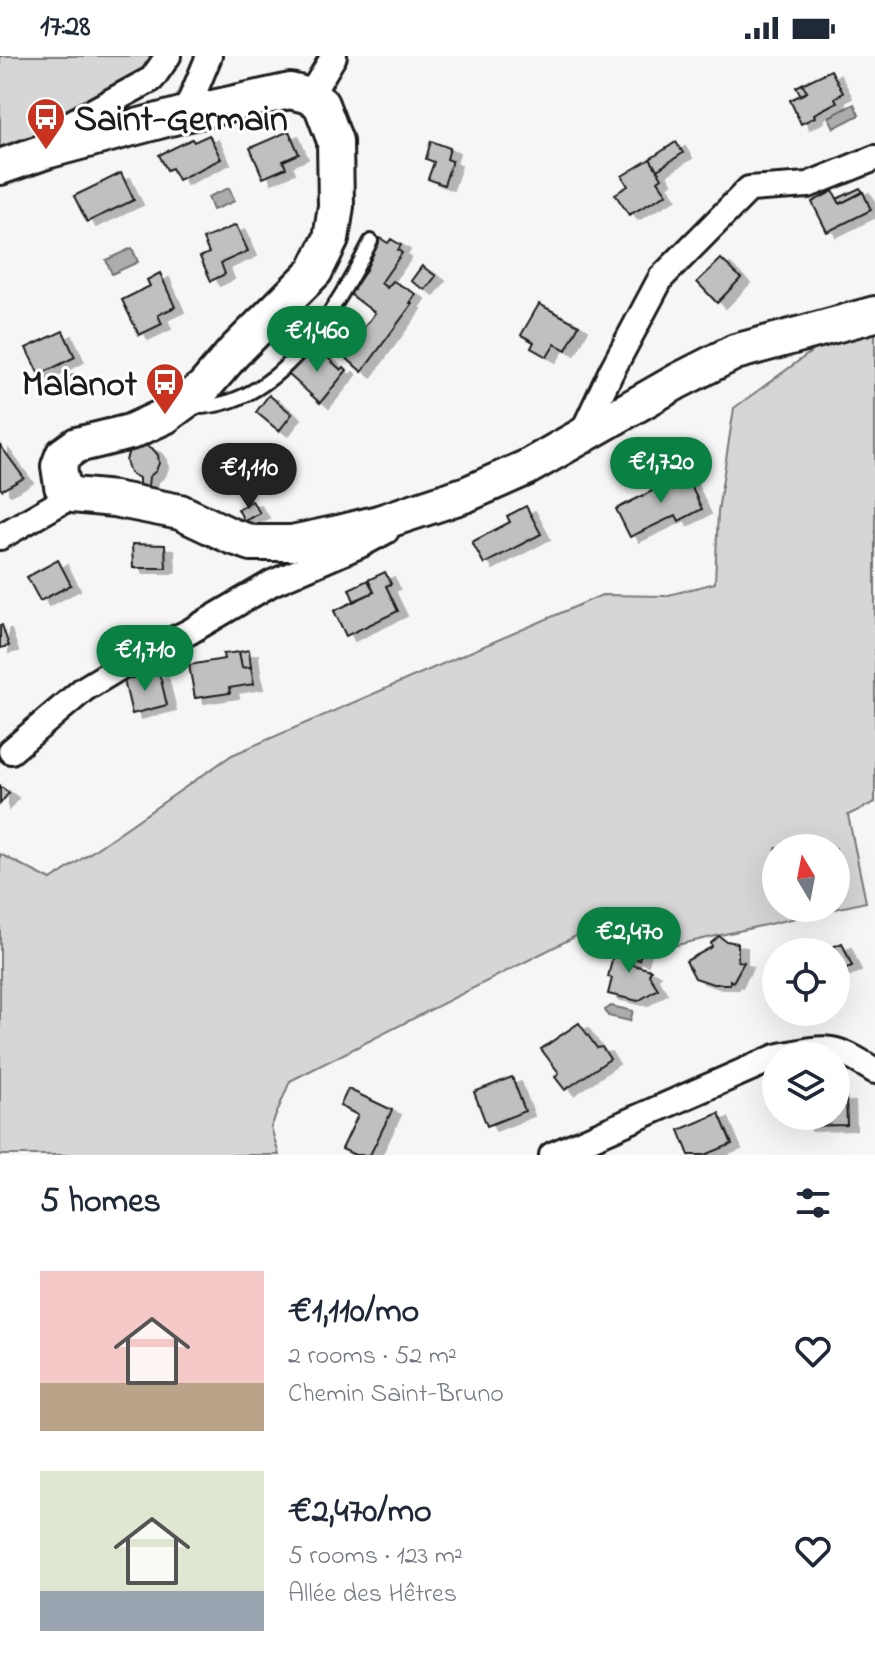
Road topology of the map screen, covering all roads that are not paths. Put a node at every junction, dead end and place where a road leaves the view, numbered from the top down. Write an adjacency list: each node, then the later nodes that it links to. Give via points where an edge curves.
1 (168, 56): 6 (street, via 152,79 64,127)
2 (209, 56): 5 (street)
3 (334, 56): 4 (street)
4 (310, 96): 5 (street, via 290,91); 11 (street, via 329,120 337,165 336,206 325,256 203,388)
5 (185, 114): 6 (street)
6 (46, 151): 8 (street)
7 (875, 158): 12 (street, via 808,185 749,189 661,278)
8 (0, 167)
9 (371, 241): 11 (lane, via 344,292 307,343 266,384 215,407)
10 (875, 314): 12 (street, via 735,352)
11 (177, 406): 13 (street, via 130,432 77,445 63,455 62,486)
12 (581, 436): 14 (street, via 467,494)
13 (73, 495): 14 (street, via 180,512 252,543 292,543); 15 (street)
14 (393, 518): 16 (street, via 391,528 272,583 84,689)
15 (0, 537)
16 (11, 751)
17 (850, 1055): 19 (street)
18 (762, 1063): 20 (street)
19 (875, 1071)
20 (552, 1155)

